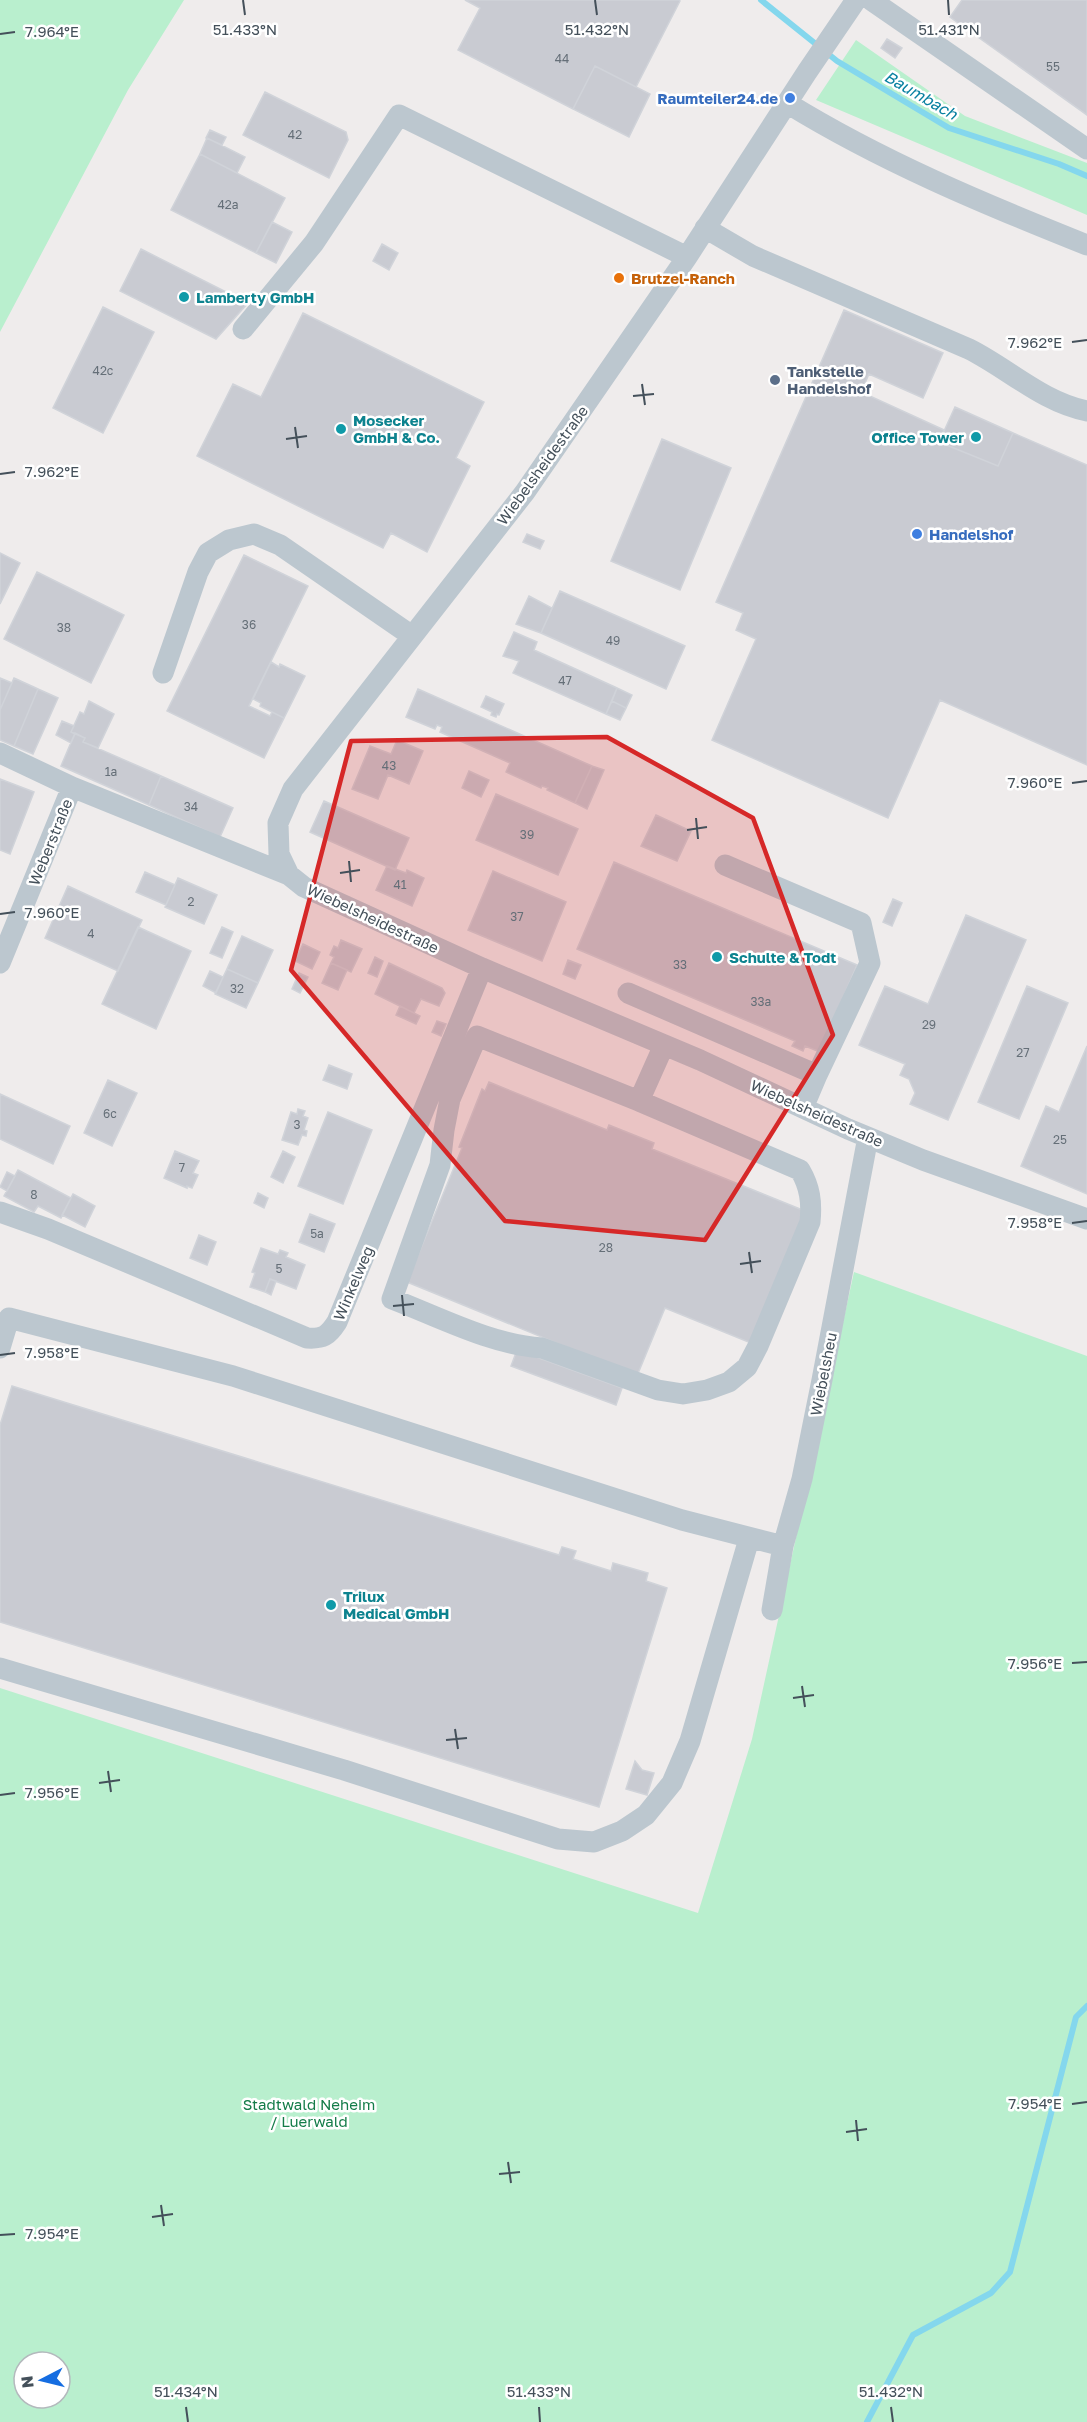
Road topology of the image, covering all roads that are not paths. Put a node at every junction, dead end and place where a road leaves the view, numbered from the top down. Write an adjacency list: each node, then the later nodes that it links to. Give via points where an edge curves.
1 (871, 0): 4 (street)
2 (852, 7): 3 (street, Wiebelsheidestraße)
3 (787, 103): 5 (street, Wiebelsheidestraße); 6 (street, via 907,168)
4 (1087, 149)
5 (705, 228): 7 (street, Wiebelsheidestraße); 9 (street, via 753,256 978,353 1052,401)
6 (1087, 245)
7 (687, 257): 8 (street, via 399,115 314,243); 10 (street, Wiebelsheidestraße, via 525,492)
8 (243, 329)
9 (1087, 411)
10 (412, 636): 11 (street, via 280,545 254,534 229,540 208,553); 15 (street, Wiebelsheidestraße, via 293,789 278,823 279,854)
11 (163, 673)
12 (0, 753): 13 (street)
13 (72, 787): 15 (street); 16 (street, Weberstraße)
14 (725, 865): 20 (street, via 861,923 870,963)
15 (290, 875): 17 (street, Wiebelsheidestraße, via 304,887)
16 (0, 963)
17 (482, 968): 19 (street, Wiebelsheidestraße); 24 (street, Winkelweg, via 337,1322 325,1337 307,1338)
18 (628, 993): 20 (street)
19 (664, 1045): 21 (street); 22 (street, Wiebelsheidestraße)
20 (817, 1075): 22 (street)
21 (639, 1101): 21 (street, via 477,1036 450,1099 440,1165 392,1299 502,1341 542,1348 658,1390 683,1394 729,1382 747,1367 758,1346 810,1222 809,1185 800,1170)
22 (804, 1108): 23 (street, Wiebelsheidestraße)
23 (868, 1137): 25 (street, Wiebelsheidestraße); 28 (street, Wiebelsheu, via 802,1479)
24 (0, 1212)
25 (1087, 1219)
26 (0, 1348): 27 (street, via 9,1318 233,1376)
27 (748, 1539): 28 (street); 30 (street, via 690,1740 672,1783 646,1815 594,1842 558,1839 344,1770)
28 (783, 1546): 29 (street, Wiebelsheu)
29 (772, 1610)
30 (0, 1668)

